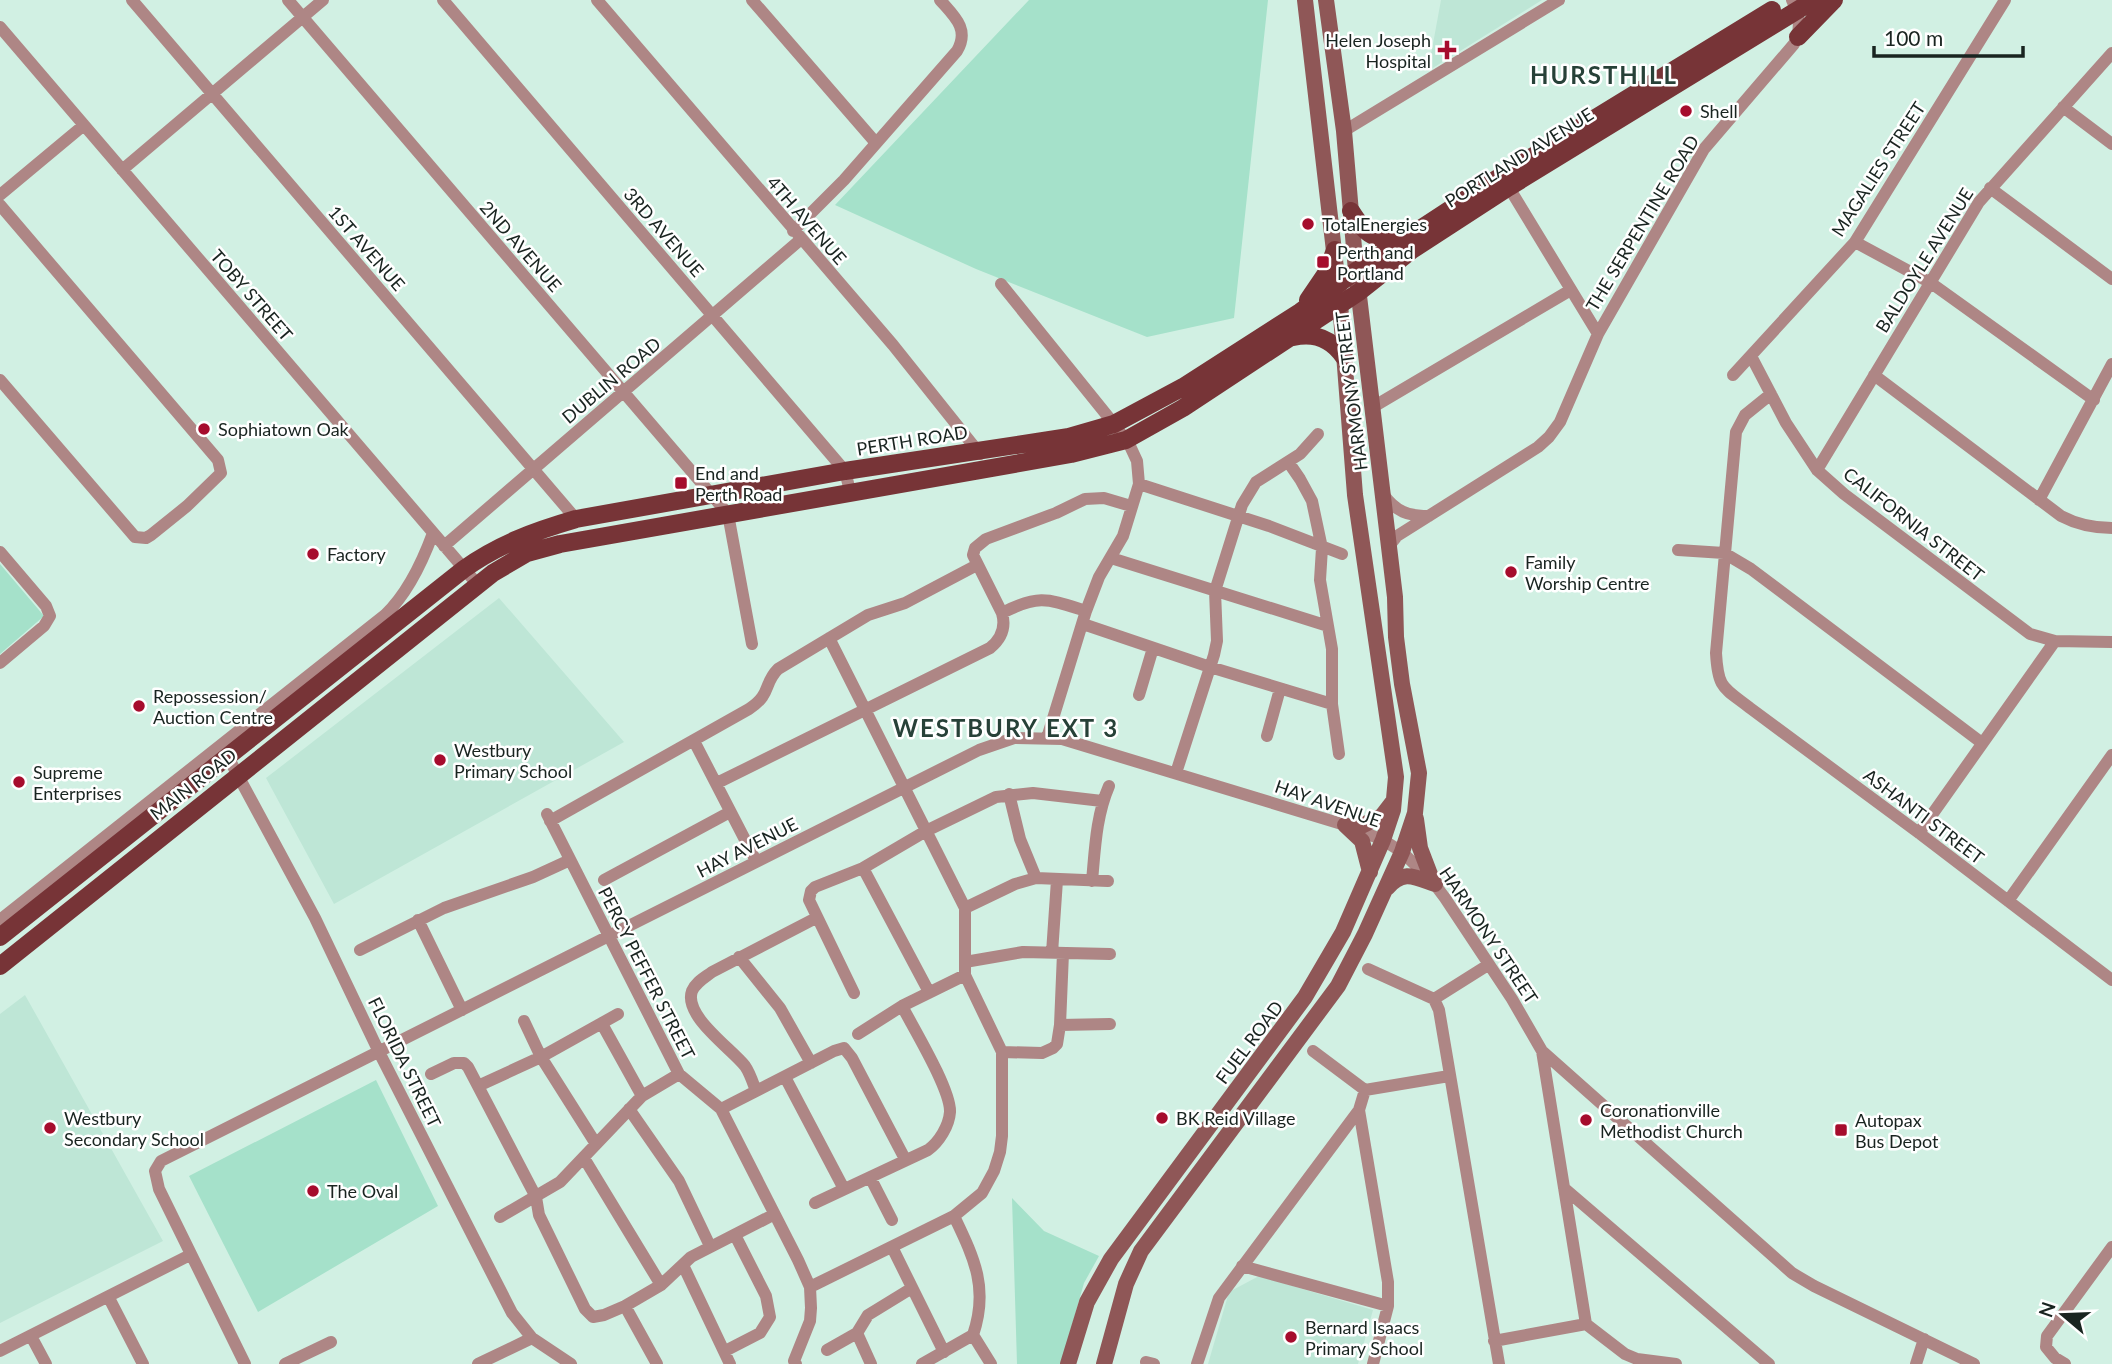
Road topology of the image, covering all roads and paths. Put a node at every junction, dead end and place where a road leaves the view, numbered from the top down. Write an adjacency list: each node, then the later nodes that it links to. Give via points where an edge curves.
1 (132, 0): 19 (street, 1ST AVENUE)
2 (288, 0): 15 (street, 2ND AVENUE)
3 (323, 0): 15 (street)
4 (443, 0): 44 (street, 3RD AVENUE)
5 (597, 0): 31 (street, 4TH AVENUE)
6 (752, 0): 23 (street)
7 (940, 0): 23 (street, DUBLIN ROAD, via 959,23 961,45)
8 (1306, 0): 34 (main road)
9 (1326, 0): 22 (main road)
10 (1559, 0): 22 (street)
11 (1814, 0): 14 (main road, PORTLAND AVENUE)
12 (1834, 0): 17 (main road)
13 (2005, 0): 33 (street, MAGALIES STREET)
14 (1785, 6): 17 (street, via 1799,23); 26 (main road, PORTLAND AVENUE)
15 (303, 18): 19 (street); 53 (street, 2ND AVENUE)
16 (0, 27): 21 (street, TOBY STREET)
17 (1798, 37): 45 (street, THE SERPENTINE ROAD, via 1704,149)
18 (2112, 53): 20 (street, BALDOYLE AVENUE)
19 (212, 94): 25 (street); 62 (street, 1ST AVENUE)
20 (2063, 107): 24 (street); 27 (street, BALDOYLE AVENUE)
21 (83, 125): 25 (street, TOBY STREET); 28 (street)
22 (1344, 131): 30 (main road)
23 (876, 143): 31 (street, DUBLIN ROAD)
24 (2112, 144)
25 (122, 170): 76 (street, TOBY STREET)
26 (1505, 182): 32 (main road, PORTLAND AVENUE); 40 (street); 41 (main road, PORTLAND AVENUE)
27 (1990, 188): 36 (street); 37 (street, BALDOYLE AVENUE)
28 (0, 195)
29 (0, 205): 52 (street, via 221,464 219,476 146,538 135,537)
30 (1352, 211): 32 (main road, via 1374,237); 35 (main road)
31 (797, 236): 44 (street, DUBLIN ROAD); 60 (street, 4TH AVENUE, via 892,345)
32 (1410, 236): 35 (main road, PORTLAND AVENUE)
33 (1855, 242): 37 (street); 48 (street, MAGALIES STREET)
34 (1335, 250): 39 (main road); 43 (main road, via 1327,272)
35 (1356, 271): 39 (main road, PERTH ROAD); 41 (main road, HARMONY STREET)
36 (2112, 279)
37 (1931, 283): 51 (street, BALDOYLE AVENUE); 55 (street)
38 (1001, 284): 57 (street)
39 (1338, 284): 42 (main road); 43 (main road, PERTH ROAD)
40 (1569, 291): 45 (street); 56 (street)
41 (1359, 292): 42 (main road, PERTH ROAD); 56 (main road, HARMONY STREET)
42 (1340, 303): 46 (main road, PERTH ROAD); 47 (main road, HARMONY STREET)
43 (1300, 312): 57 (main road, PERTH ROAD, via 1183,387)
44 (713, 316): 53 (street, DUBLIN ROAD); 64 (street, 3RD AVENUE)
45 (1598, 334): 73 (street, THE SERPENTINE ROAD, via 1555,429 1544,443)
46 (1289, 338): 47 (main road, via 1317,336); 59 (main road, PERTH ROAD)
47 (1344, 356): 116 (main road, HARMONY STREET, via 1355,495)
48 (1751, 356): 50 (street, MAGALIES STREET); 54 (street, CALIFORNIA STREET)
49 (2112, 364): 55 (street)
50 (1733, 375)
51 (1874, 375): 63 (street, BALDOYLE AVENUE); 69 (street)
52 (0, 380)
53 (624, 393): 62 (street, DUBLIN ROAD); 67 (street, 2ND AVENUE)
54 (1771, 394): 63 (street, CALIFORNIA STREET); 82 (street, via 1745,415 1736,432)
55 (2094, 400): 69 (street)
56 (1373, 407): 68 (main road, HARMONY STREET)
57 (1114, 424): 59 (street); 60 (main road, PERTH ROAD)
58 (1318, 434): 61 (street)
59 (1126, 440): 60 (main road, PERTH ROAD, via 1071,454); 65 (street, via 1137,461)
60 (982, 459): 64 (main road, PERTH ROAD); 66 (main road, PERTH ROAD)
61 (1289, 463): 72 (street, via 1256,482); 79 (street, via 1311,501)
62 (533, 468): 74 (street, 1ST AVENUE); 77 (street, DUBLIN ROAD)
63 (1817, 470): 93 (street, CALIFORNIA STREET, via 2022,629)
64 (845, 471): 66 (street, 3RD AVENUE); 67 (main road, PERTH ROAD)
65 (1139, 484): 70 (street); 72 (street)
66 (850, 491): 71 (main road, PERTH ROAD)
67 (711, 494): 71 (street, 2ND AVENUE); 74 (main road, PERTH ROAD)
68 (1382, 494): 73 (street, via 1404,514); 78 (main road, HARMONY STREET)
69 (2039, 500): 75 (street, via 2073,523)
70 (1131, 506): 84 (street); 85 (street, via 1104,498 1085,499 986,539 974,551)
71 (728, 514): 87 (main road, PERTH ROAD, via 539,549 510,561); 95 (street)
72 (1237, 516): 79 (street); 88 (street)
73 (1430, 516): 78 (street, THE SERPENTINE ROAD, via 1396,536)
74 (576, 519): 86 (main road, PERTH ROAD, via 516,539)
75 (2112, 528)
76 (433, 533): 77 (street, TOBY STREET); 139 (street, MAIN ROAD, via 406,590 385,615)
77 (444, 546): 86 (street, TOBY STREET)
78 (1389, 546): 119 (main road, HARMONY STREET, via 1402,684 1419,763)
79 (1322, 548): 83 (street); 91 (street, via 1320,580)
80 (1678, 550): 82 (street)
81 (0, 552): 97 (street, via 50,613 44,625)
82 (1724, 553): 106 (street); 122 (street, ASHANTI STREET, via 1717,679)
83 (1342, 554)
84 (1111, 558): 88 (street); 90 (street)
85 (977, 565): 89 (street); 92 (street)
86 (464, 569): 87 (street, TOBY STREET); 109 (main road, MAIN ROAD)
87 (478, 585): 111 (main road, MAIN ROAD)
88 (1215, 591): 91 (street); 98 (street, via 1217,641)
89 (1002, 613): 90 (street, via 1039,599); 102 (street, via 1004,627 990,648)
90 (1085, 617): 96 (street); 104 (street)
91 (1328, 626): 101 (street)
92 (829, 638): 102 (street); 105 (street, via 774,673 756,705)
93 (2055, 641): 94 (street, CALIFORNIA STREET); 106 (street)
94 (2112, 642)
95 (752, 644)
96 (1153, 648): 98 (street); 100 (street)
97 (0, 663)
98 (1210, 667): 99 (street); 110 (street)
99 (1280, 689): 101 (street); 103 (street)
100 (1139, 695)
101 (1332, 704): 107 (street)
102 (866, 709): 112 (street); 114 (street)
103 (1266, 736)
104 (1047, 738): 110 (street, HAY AVENUE); 114 (street, HAY AVENUE, via 1014,738 993,744)
105 (694, 741): 112 (street); 125 (street, PERCY PEFFER STREET, via 548,818)
106 (1982, 743): 122 (street)
107 (1339, 754)
108 (2112, 755): 136 (street)
109 (228, 757): 111 (street, FLORIDA STREET); 142 (main road, MAIN ROAD)
110 (1176, 773): 120 (street, HAY AVENUE)
111 (239, 774): 147 (main road, MAIN ROAD); 165 (street, FLORIDA STREET)
112 (717, 783): 118 (street)
113 (1109, 786): 117 (street)
114 (905, 788): 121 (street); 126 (street, HAY AVENUE)
115 (1009, 794): 117 (street, via 1045,793); 121 (street); 129 (street)
116 (1396, 795): 120 (main road, via 1382,816); 123 (main road, HARMONY STREET)
117 (1102, 801): 132 (street)
118 (730, 812): 126 (street); 130 (street)
119 (1415, 813): 124 (main road, HARMONY STREET); 134 (main road, via 1420,848)
120 (1350, 827): 123 (street, HAY AVENUE); 128 (main road, via 1362,841)
121 (926, 831): 127 (street); 137 (street)
122 (1919, 833): 136 (street, ASHANTI STREET)
123 (1383, 840): 124 (street, HAY AVENUE); 128 (main road, FUEL ROAD)
124 (1402, 852): 134 (street, HARMONY STREET); 135 (main road)
125 (570, 860): 140 (street); 141 (street, PERCY PEFFER STREET)
126 (756, 861): 141 (street, HAY AVENUE)
127 (863, 867): 138 (street, via 811,891 809,900); 152 (street)
128 (1370, 873): 229 (main road, FUEL ROAD, via 1305,997 1100,1275)
129 (1036, 878): 131 (street); 137 (street)
130 (604, 880)
131 (1057, 880): 132 (street); 144 (street)
132 (1092, 881): 133 (street)
133 (1108, 881)
134 (1434, 883): 135 (main road, via 1404,876); 148 (street, HARMONY STREET)
135 (1386, 890): 230 (main road, via 1338,986 1141,1251 1126,1284)
136 (2008, 901): 151 (street, ASHANTI STREET)
137 (965, 908): 149 (street)
138 (816, 918): 146 (street); 153 (street)
139 (0, 920)
140 (418, 920): 143 (street); 156 (street)
141 (609, 936): 156 (street, HAY AVENUE); 170 (street, PERCY PEFFER STREET)
142 (0, 937)
143 (360, 950)
144 (1058, 953): 145 (street); 149 (street, via 1010,953); 161 (street)
145 (1110, 954)
146 (739, 957): 168 (street, via 789,1020); 175 (street, via 698,982 691,1000 713,1035 745,1066)
147 (0, 965)
148 (1488, 965): 154 (street); 164 (street, HARMONY STREET)
149 (965, 969): 152 (street); 166 (street)
150 (1368, 969): 154 (street)
151 (2112, 979)
152 (929, 992): 155 (street)
153 (854, 993)
154 (1434, 999): 171 (street)
155 (902, 1006): 162 (street); 182 (street, via 950,1111 941,1137 928,1150)
156 (462, 1010): 165 (street, HAY AVENUE)
157 (618, 1014): 159 (street)
158 (524, 1021): 167 (street)
159 (602, 1024): 167 (street); 176 (street)
160 (1110, 1024): 161 (street)
161 (1060, 1025): 166 (street, via 1057,1044 1049,1051)
162 (858, 1034)
163 (1313, 1051): 174 (street)
164 (1542, 1051): 184 (street); 210 (street, HARMONY STREET, via 1792,1273)
165 (379, 1052): 196 (street, HAY AVENUE, via 161,1161 155,1171 159,1189); 209 (street, FLORIDA STREET, via 512,1313)
166 (1002, 1052): 189 (street, via 1000,1152 982,1193)
167 (541, 1057): 173 (street); 180 (street)
168 (811, 1063): 172 (street); 182 (street, via 844,1048)
169 (431, 1074): 173 (street, via 464,1063)
170 (679, 1074): 176 (street); 178 (street, PERCY PEFFER STREET)
171 (1449, 1076): 174 (street); 211 (street)
172 (785, 1077): 175 (street); 185 (street)
173 (478, 1086): 186 (street)
174 (1365, 1090): 179 (street)
175 (756, 1091): 178 (street)
176 (642, 1096): 177 (street)
177 (629, 1109): 180 (street); 193 (street, via 679,1181)
178 (721, 1109): 188 (street, PERCY PEFFER STREET)
179 (1359, 1110): 198 (street); 204 (street, via 1388,1282)
180 (596, 1144): 181 (street)
181 (584, 1158): 186 (street); 199 (street)
182 (905, 1159): 183 (street)
183 (870, 1177): 185 (street); 191 (street)
184 (1564, 1188): 205 (street); 235 (street)
185 (844, 1189): 187 (street)
186 (536, 1197): 190 (street); 203 (street, via 542,1223 588,1313 597,1316)
187 (815, 1203)
188 (774, 1215): 192 (street); 200 (street, PERCY PEFFER STREET)
189 (954, 1216): 194 (street); 207 (street, via 978,1271 979,1319)
190 (500, 1217)
191 (892, 1220)
192 (735, 1235): 193 (street); 215 (street, via 766,1296 770,1317 760,1333)
193 (710, 1246): 197 (street)
194 (892, 1247): 200 (street); 201 (street)
195 (2112, 1247): 238 (street, via 2048,1336 2046,1348)
196 (190, 1255): 202 (street); 220 (street)
197 (683, 1265): 199 (street); 215 (street)
198 (1241, 1266): 204 (street); 231 (street, via 1214,1308)
199 (661, 1285): 203 (street)
200 (810, 1287): 217 (street, PERCY PEFFER STREET, via 810,1321)
201 (912, 1288): 206 (street, via 868,1315); 216 (street)
202 (109, 1297): 208 (street); 219 (street)
203 (625, 1306): 224 (street)
204 (1388, 1306): 232 (street)
205 (1586, 1324): 211 (street); 234 (street, via 1625,1354)
206 (857, 1334): 213 (street); 226 (street)
207 (973, 1335): 216 (street); 228 (street)
208 (31, 1336): 214 (street); 218 (street)
209 (532, 1338): 222 (street); 223 (street, FLORIDA STREET)
210 (1924, 1339): 236 (street); 237 (street, HARMONY STREET)
211 (1494, 1341): 233 (street)
212 (331, 1342): 221 (street)
213 (827, 1350)
214 (0, 1351)
215 (725, 1351): 225 (street)
216 (944, 1352): 227 (street)
217 (793, 1363)
218 (46, 1364)
219 (143, 1364)
220 (245, 1364)
221 (285, 1364)
222 (478, 1364)
223 (571, 1364)
224 (657, 1364)
225 (730, 1364)
226 (871, 1364)
227 (922, 1364)
228 (991, 1364)
229 (1068, 1364)
230 (1104, 1364)
231 (1198, 1364)
232 (1373, 1364)
233 (1499, 1364)
234 (1676, 1364)
235 (1769, 1364)
236 (1916, 1364)
237 (1974, 1364)
238 (2065, 1364)

